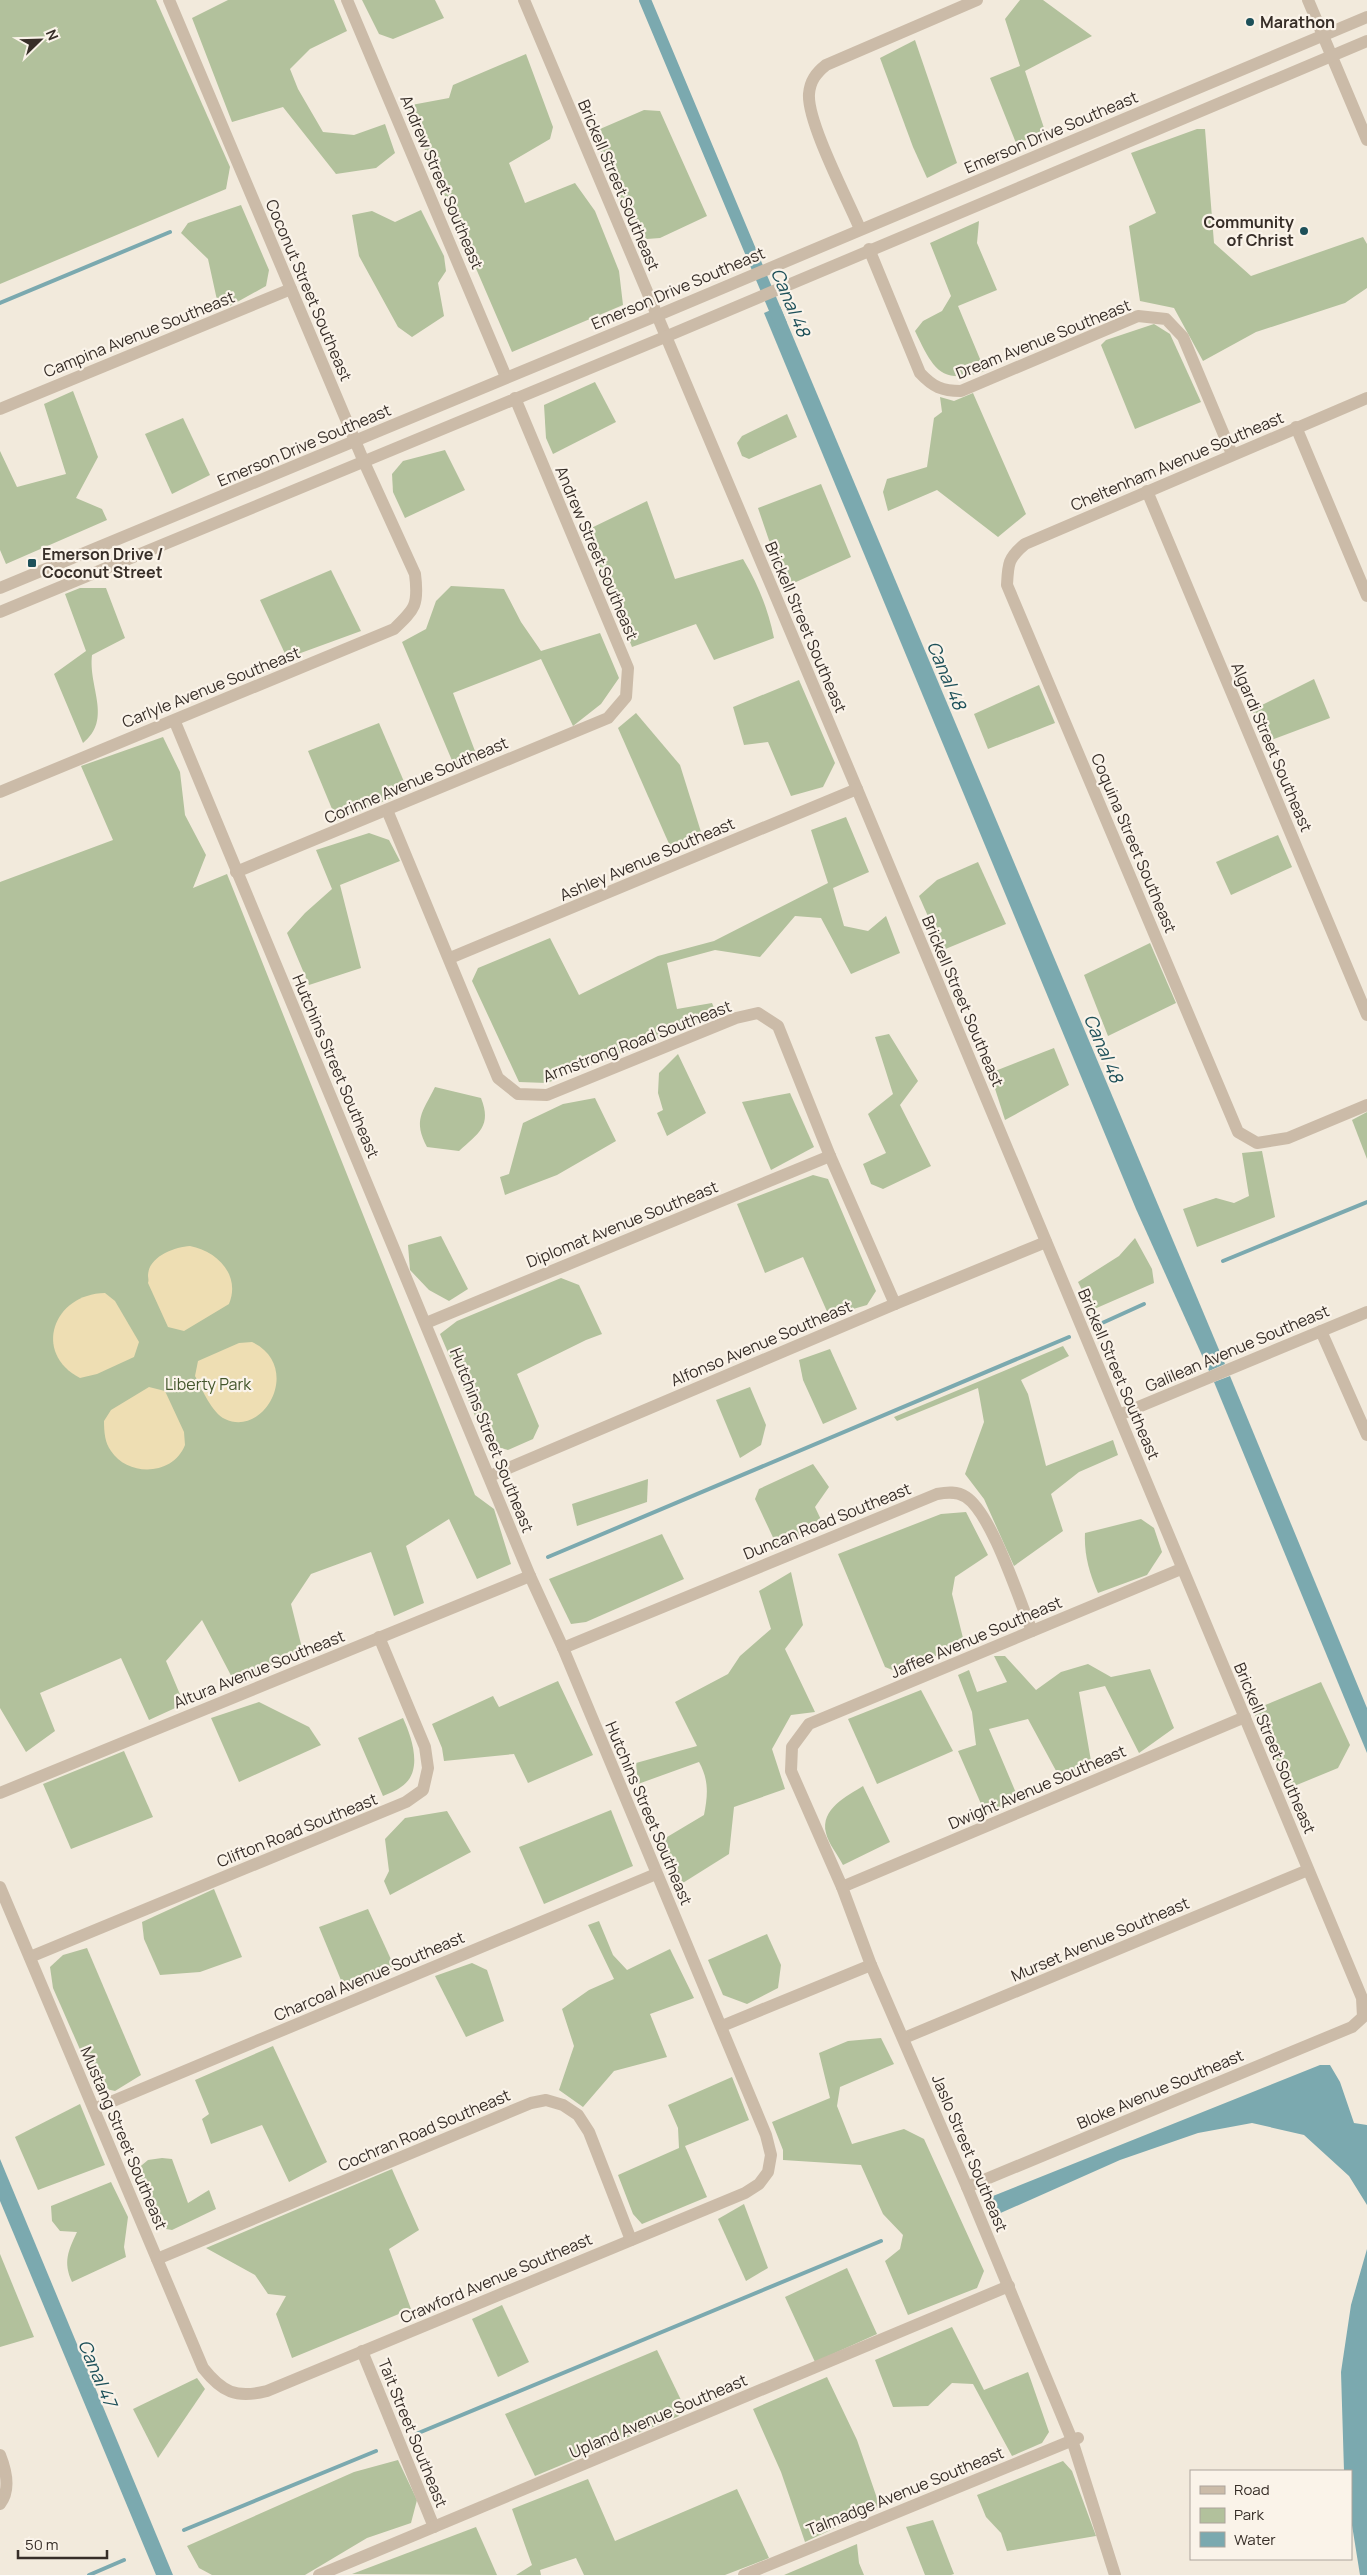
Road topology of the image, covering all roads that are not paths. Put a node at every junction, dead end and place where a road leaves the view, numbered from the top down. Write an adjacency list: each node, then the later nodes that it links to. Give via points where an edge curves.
1 (169, 0): 13 (street, Coconut Street Southeast)
2 (347, 0): 16 (street, Andrew Street Southeast)
3 (524, 0): 14 (street, Brickell Street Southeast)
4 (977, 0): 11 (street, via 827,65 816,73 811,82 812,116)
5 (1308, 0): 7 (street)
6 (1367, 17): 7 (street, Emerson Drive Southeast)
7 (1323, 36): 9 (street); 11 (street, Emerson Drive Southeast)
8 (1367, 41): 9 (street)
9 (1332, 57): 10 (street); 12 (street)
10 (1367, 140)
11 (860, 229): 14 (street, Emerson Drive Southeast)
12 (869, 250): 15 (street); 22 (street, Dream Avenue Southeast, via 920,373 932,386 961,391 1138,316 1166,319 1183,337)
13 (291, 289): 19 (street, Campina Avenue Southeast); 21 (street, Coconut Street Southeast)
14 (656, 316): 15 (street, Brickell Street Southeast); 16 (street, Emerson Drive Southeast)
15 (665, 337): 17 (street); 32 (street, Brickell Street Southeast)
16 (506, 377): 21 (street, Emerson Drive Southeast)
17 (514, 398): 23 (street); 30 (street, Andrew Street Southeast, via 628,668 626,697)
18 (1367, 398): 20 (street, Cheltenham Avenue Southeast)
19 (0, 409)
20 (1296, 427): 22 (street, Cheltenham Avenue Southeast); 28 (street)
21 (355, 441): 23 (street, Coconut Street Southeast); 26 (street, Emerson Drive Southeast)
22 (1232, 454): 24 (street, Cheltenham Avenue Southeast)
23 (364, 462): 27 (street, Coconut Street Southeast, via 415,574); 29 (street)
24 (1147, 491): 25 (street, Cheltenham Avenue Southeast, via 1025,544 1013,554); 37 (street, Algardi Street Southeast)
25 (1008, 565): 38 (street, Coquina Street Southeast, via 1007,585 1238,1132 1257,1143 1288,1138)
26 (0, 588)
27 (418, 593): 31 (street, Carlyle Avenue Southeast, via 413,611 394,629)
28 (1367, 596)
29 (0, 612)
30 (608, 718): 34 (street, Corinne Avenue Southeast)
31 (175, 722): 33 (street, Carlyle Avenue Southeast); 35 (street, Hutchins Street Southeast)
32 (857, 789): 36 (street, Ashley Avenue Southeast); 40 (street, Brickell Street Southeast)
33 (0, 792)
34 (386, 810): 35 (street, Corinne Avenue Southeast); 36 (street, Armstrong Road Southeast)
35 (236, 872): 43 (street, Hutchins Street Southeast)
36 (450, 958): 39 (street, Armstrong Road Southeast, via 498,1078 518,1094 547,1095 736,1018 758,1013 778,1026)
37 (1367, 1015)
38 (1367, 1104)
39 (830, 1156): 41 (street, Armstrong Road Southeast); 43 (street, Diplomat Avenue Southeast)
40 (1046, 1242): 41 (street, Alfonso Avenue Southeast); 45 (street, Brickell Street Southeast)
41 (895, 1304): 47 (street, Alfonso Avenue Southeast)
42 (1367, 1312): 44 (street, Galilean Avenue Southeast)
43 (426, 1323): 47 (street, Hutchins Street Southeast)
44 (1321, 1331): 45 (street, Galilean Avenue Southeast); 46 (street)
45 (1119, 1415): 48 (street, Brickell Street Southeast)
46 (1367, 1435)
47 (490, 1476): 49 (street, Hutchins Street Southeast)
48 (1181, 1569): 50 (street, Jaffee Avenue Southeast); 53 (street, Brickell Street Southeast)
49 (530, 1576): 51 (street, Altura Avenue Southeast); 52 (street, Hutchins Street Southeast)
50 (1032, 1631): 52 (street, Duncan Road Southeast, via 988,1523 966,1498 952,1492 936,1494); 54 (street, Jaffee Avenue Southeast, via 809,1724)
51 (379, 1637): 55 (street, Altura Avenue Southeast); 60 (street, Clifton Road Southeast, via 425,1747 428,1768 422,1790 406,1802)
52 (563, 1648): 57 (street, Hutchins Street Southeast)
53 (1245, 1717): 56 (street, Brickell Street Southeast); 59 (street, Dwight Avenue Southeast)
54 (792, 1747): 59 (street, Jaslo Street Southeast, via 791,1771)
55 (0, 1793)
56 (1308, 1870): 62 (street, Brickell Street Southeast, via 1362,1998); 64 (street, Murset Avenue Southeast)
57 (656, 1874): 63 (street, Hutchins Street Southeast); 65 (street, Charcoal Avenue Southeast)
58 (0, 1887): 60 (street, Mustang Street Southeast)
59 (842, 1887): 61 (street, Jaslo Street Southeast)
60 (30, 1957): 65 (street, Mustang Street Southeast)
61 (872, 1965): 63 (street); 64 (street, Jaslo Street Southeast)
62 (1363, 2017): 67 (street, Bloke Avenue Southeast, via 1352,2027)
63 (722, 2026): 66 (street, Hutchins Street Southeast, via 766,2135 771,2155)
64 (904, 2038): 67 (street, Jaslo Street Southeast)
65 (94, 2108): 69 (street, Mustang Street Southeast)
66 (768, 2172): 68 (street, Crawford Avenue Southeast, via 759,2184 745,2193)
67 (967, 2187): 70 (street, Jaslo Street Southeast)
68 (631, 2240): 69 (street, Cochran Road Southeast, via 589,2132 578,2115 563,2104 546,2100 531,2103); 71 (street, Crawford Avenue Southeast)
69 (157, 2259): 72 (street, Mustang Street Southeast, via 202,2368 216,2384)
70 (1009, 2286): 73 (street, Jaslo Street Southeast); 76 (street, Upland Avenue Southeast)
71 (362, 2352): 72 (street, Crawford Avenue Southeast, via 267,2391 249,2395); 76 (street, Tait Street Southeast)
72 (229, 2392)
73 (1075, 2439): 78 (street, Talmadge Avenue Southeast); 79 (street, Jaslo Street Southeast)
74 (0, 2455): 75 (street, via 7,2484 5,2498)
75 (0, 2504)
76 (434, 2527): 77 (street, Upland Avenue Southeast)
77 (319, 2575)
78 (744, 2575)
79 (1115, 2575)

